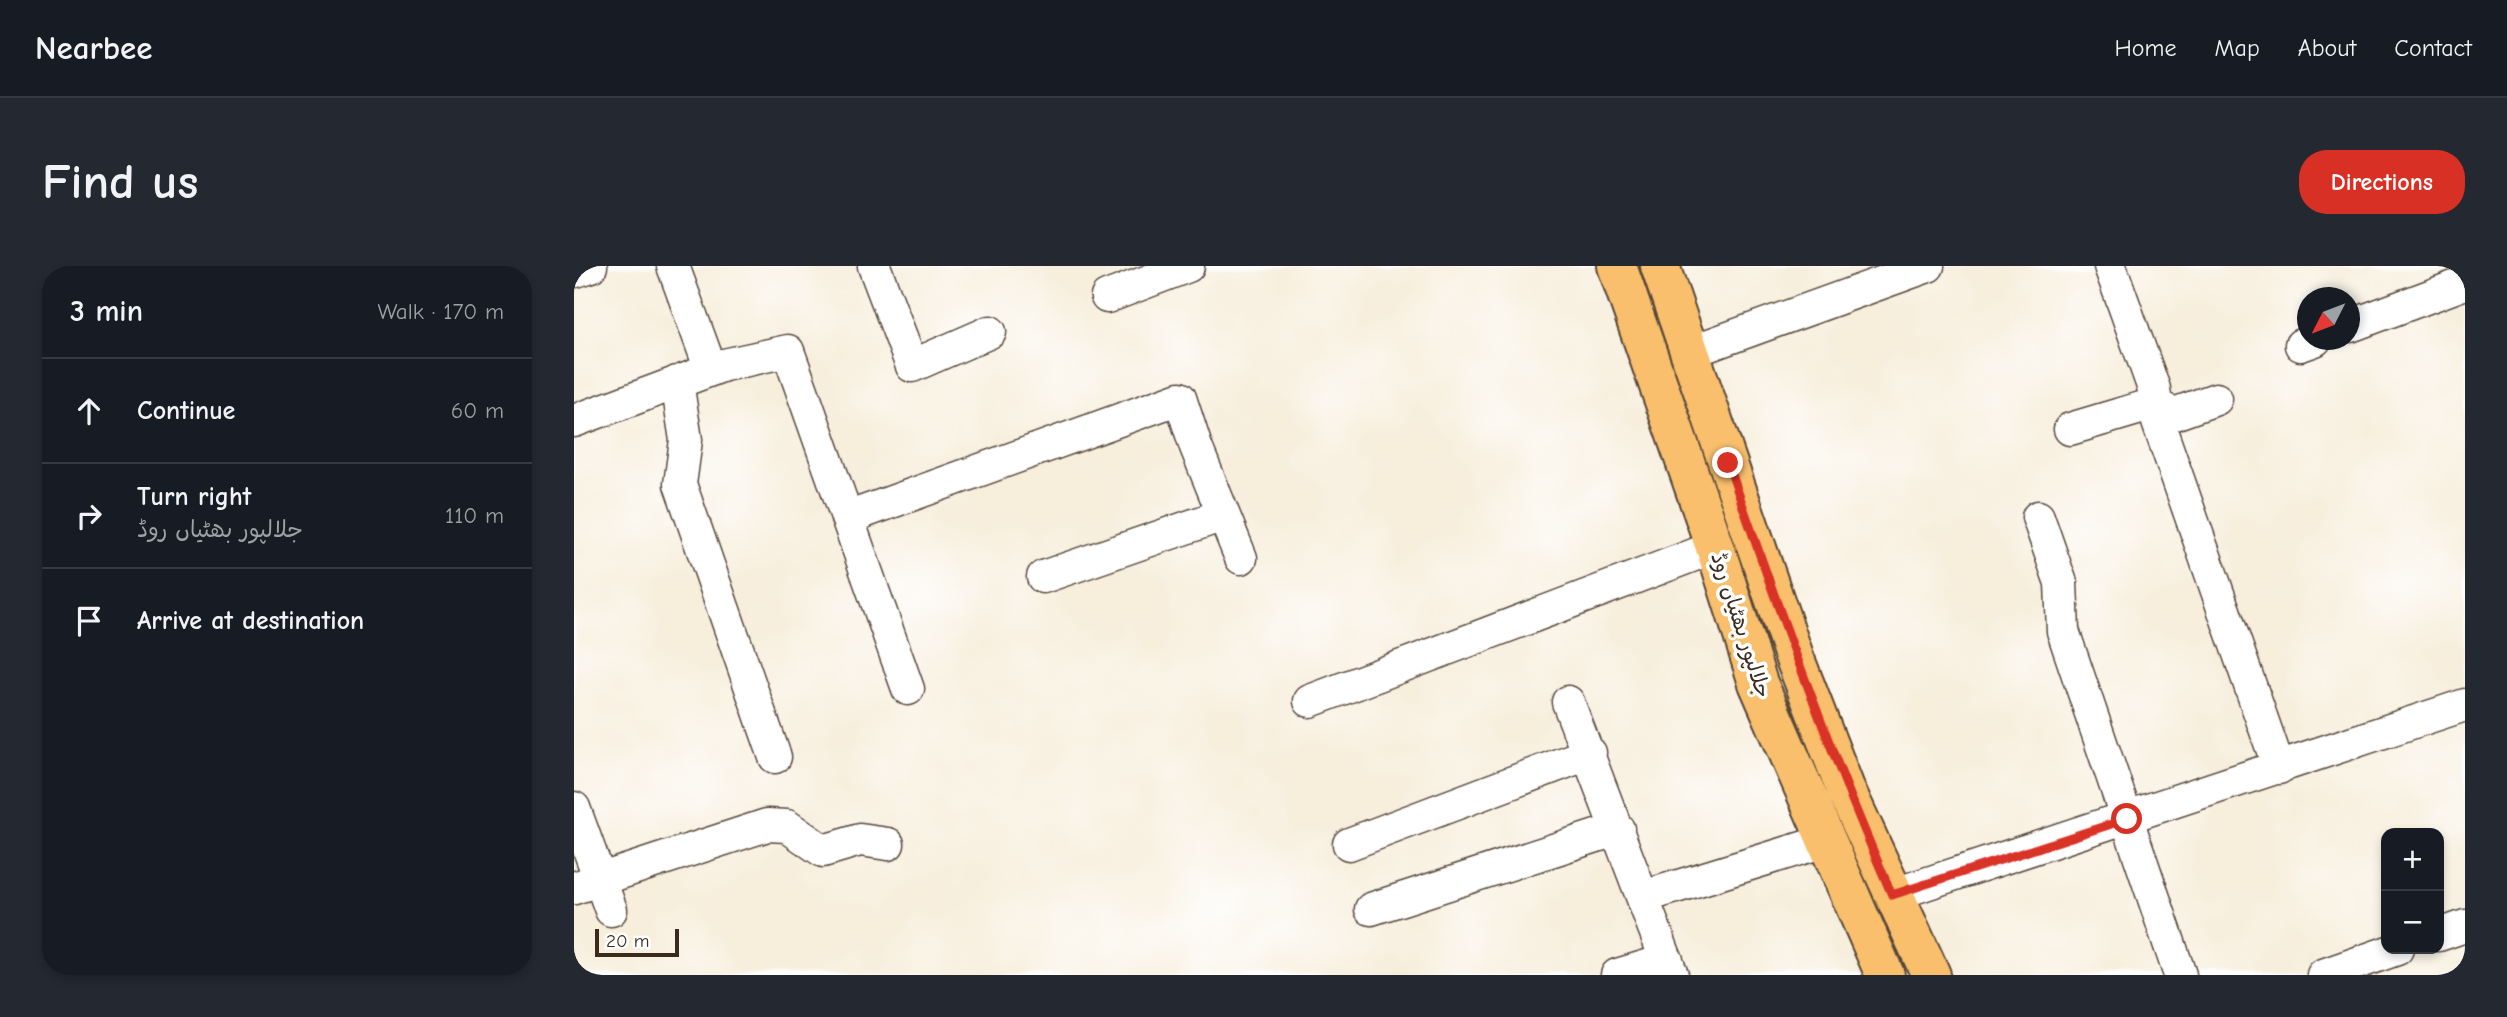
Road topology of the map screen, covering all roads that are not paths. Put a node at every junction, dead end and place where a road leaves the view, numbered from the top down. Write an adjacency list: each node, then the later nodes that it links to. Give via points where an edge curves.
1 (673, 266): 13 (street)
2 (874, 266): 11 (street, via 912,366)
3 (1188, 266): 9 (street)
4 (1617, 266): 22 (main road, جلالپور بھٹیاں روڈ)
5 (1660, 266): 12 (main road, جلالپور بھٹیاں روڈ)
6 (1928, 266): 12 (street)
7 (2110, 266): 16 (street, via 2154,389)
8 (2465, 283): 10 (street)
9 (1107, 298)
10 (2360, 322)
11 (990, 332)
12 (1690, 352): 39 (main road, جلالپور بھٹیاں روڈ, via 1795,659)
13 (711, 370): 14 (street); 21 (street, via 788,351)
14 (677, 382): 17 (street); 30 (street, via 686,440 680,484)
15 (2216, 399): 16 (street, via 2174,414)
16 (2154, 404): 18 (street); 31 (street)
17 (574, 421)
18 (2070, 429)
19 (1223, 515): 21 (street, via 1180,398); 23 (street); 24 (street)
20 (2038, 517): 33 (street, via 2061,583 2063,631)
21 (847, 518): 25 (street)
22 (1715, 547): 26 (street); 35 (main road, جلالپور بھٹیاں روڈ, via 1758,683)
23 (1241, 558)
24 (1043, 577)
25 (908, 689)
26 (1310, 701)
27 (1568, 702): 29 (street)
28 (2465, 705): 31 (street)
29 (1590, 753): 34 (street); 37 (street)
30 (775, 757)
31 (2279, 768): 33 (street)
32 (574, 808): 38 (street)
33 (2127, 819): 39 (street); 50 (street)
34 (1618, 829): 40 (street); 41 (street)
35 (1825, 841): 40 (street); 48 (main road, جلالپور بھٹیاں روڈ)
36 (888, 844): 38 (street, via 860,840 823,850 787,826 767,825)
37 (1349, 844)
38 (587, 884): 42 (street)
39 (1892, 895): 49 (main road, جلالپور بھٹیاں روڈ)
40 (1643, 897): 46 (street)
41 (1371, 909)
42 (611, 910)
43 (2465, 926): 44 (street)
44 (2444, 932)
45 (2383, 954): 51 (street)
46 (1670, 968): 47 (street)
47 (1617, 975)
48 (1885, 975)
49 (1931, 975)
50 (2180, 975)
51 (2323, 975)

